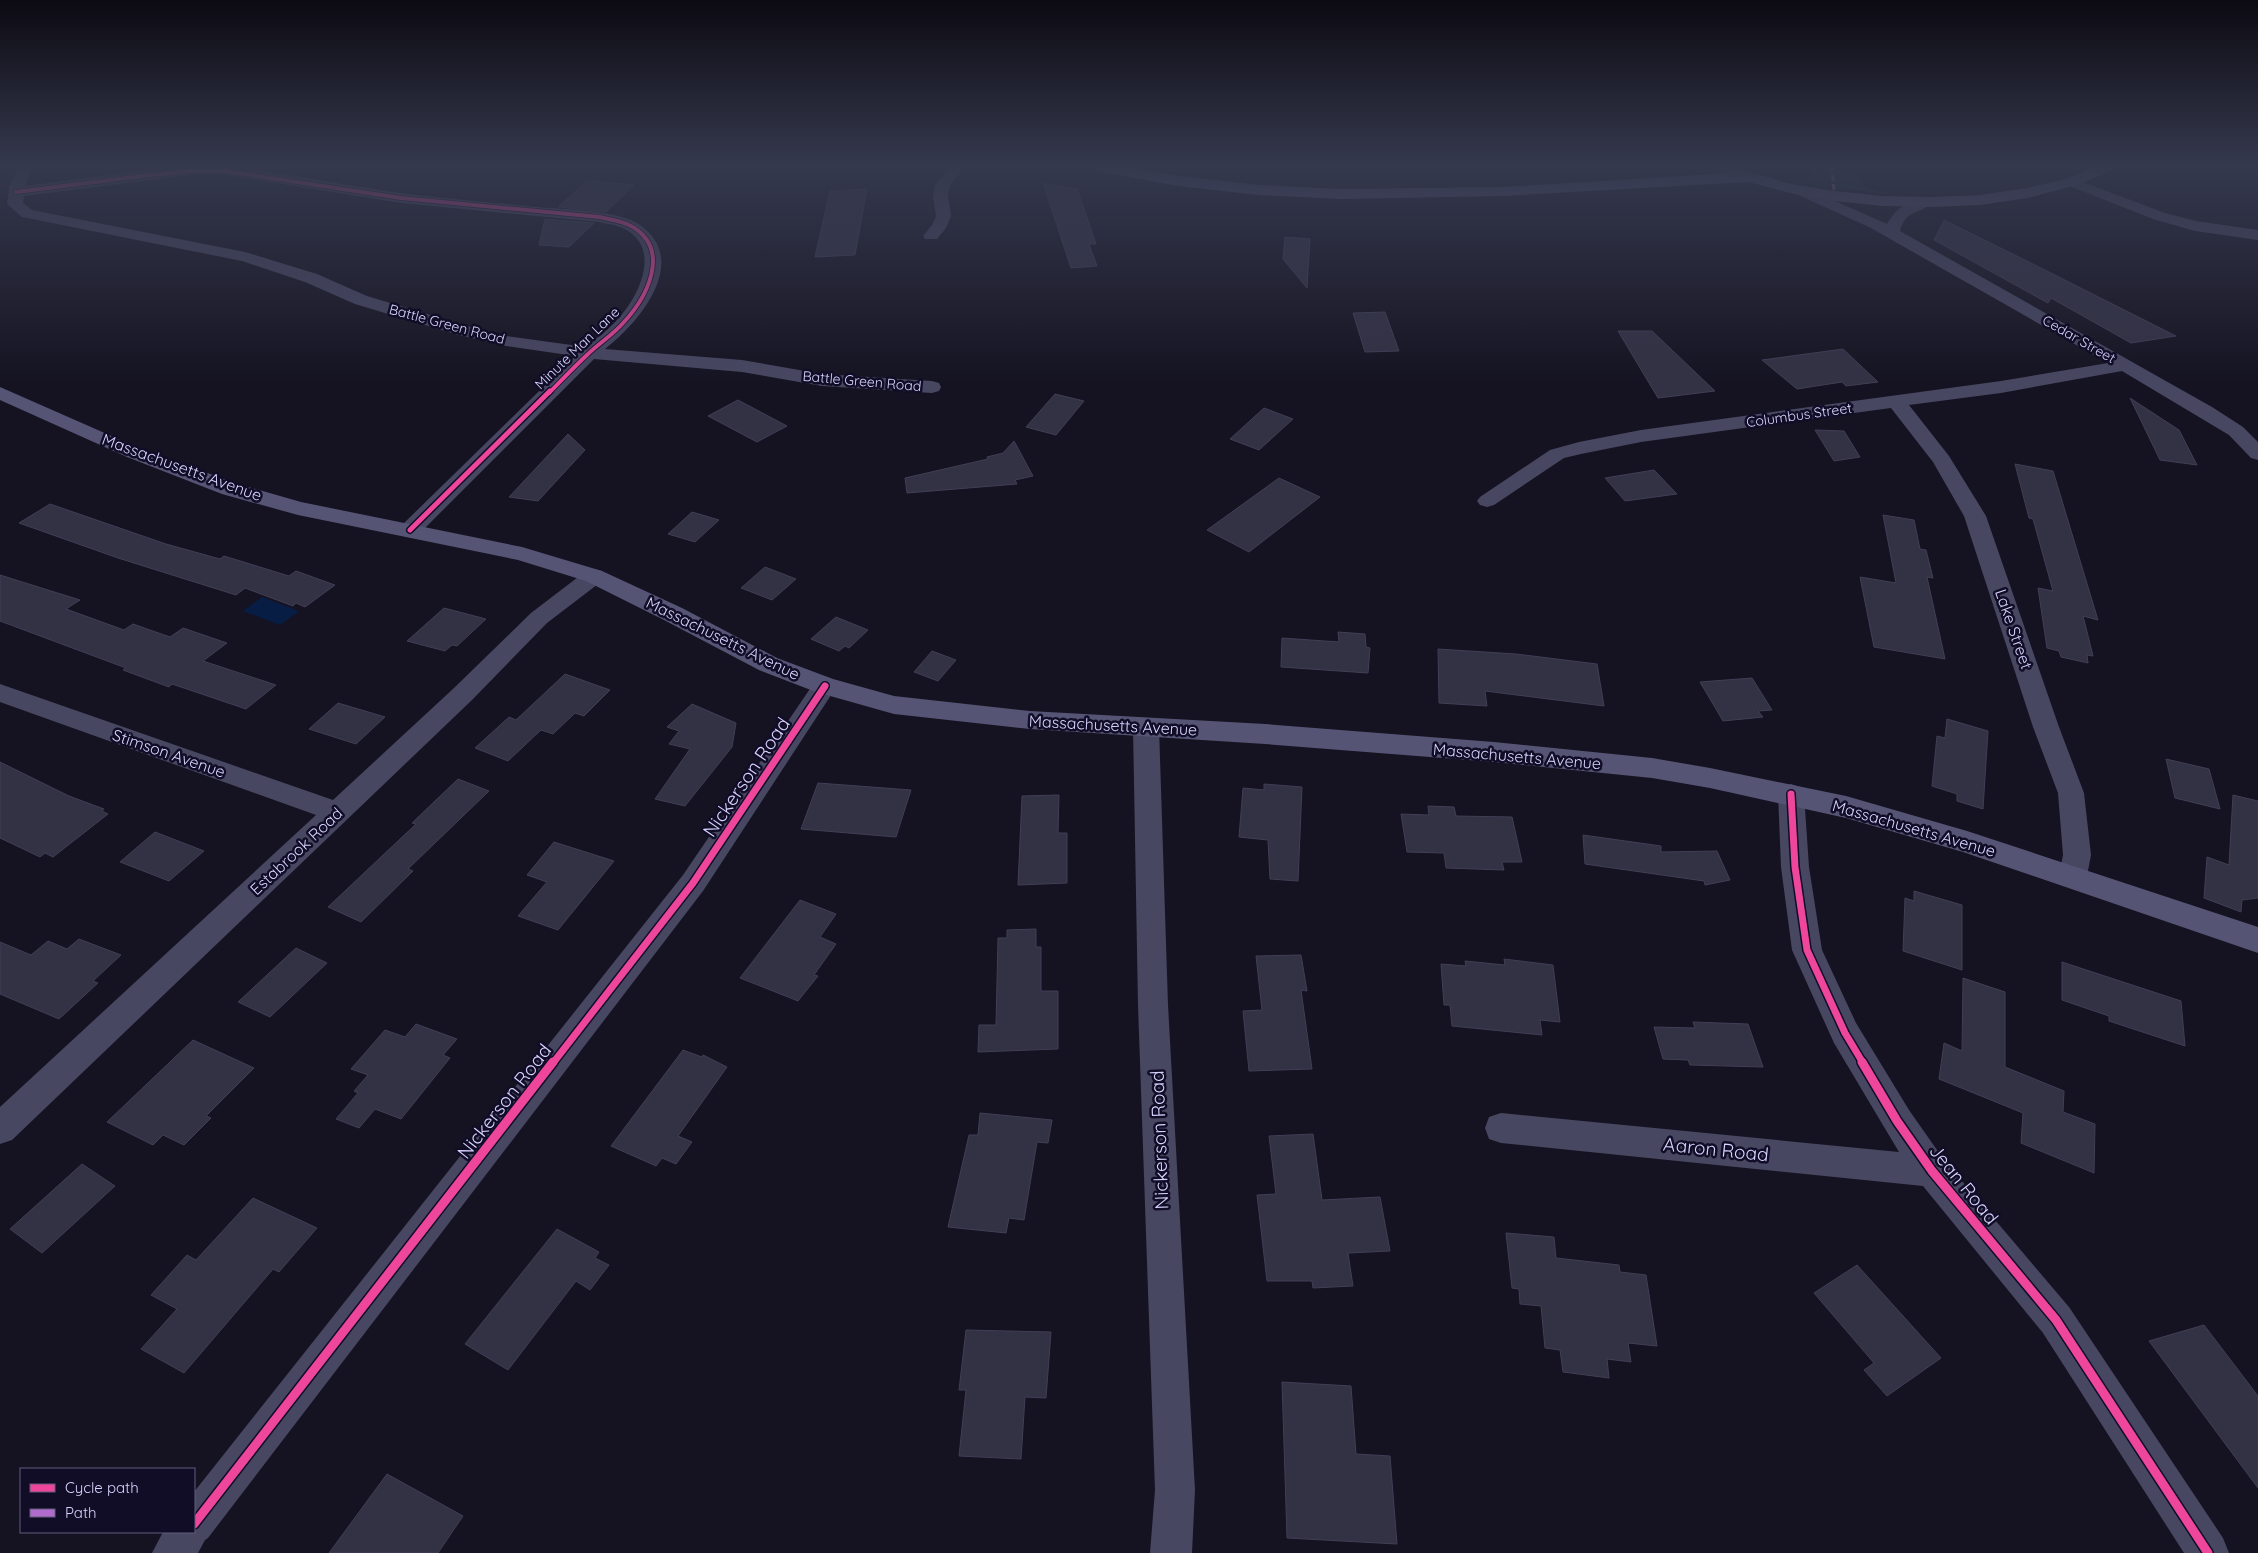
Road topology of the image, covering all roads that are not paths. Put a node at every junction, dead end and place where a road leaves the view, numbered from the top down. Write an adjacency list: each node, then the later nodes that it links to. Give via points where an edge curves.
1 (151, 238): 4 (street, Battle Green Road, via 245,257 302,275 361,300 460,330 506,341)
2 (645, 238): 4 (street, Minute Man Lane, via 652,248 655,264 649,284 617,331)
3 (1902, 238): 5 (street, Cedar Street)
4 (589, 353): 6 (street, Battle Green Road, via 742,366 822,380); 13 (street, Minute Man Lane)
5 (2125, 365): 8 (street, Columbus Street); 9 (street, Cedar Street)
6 (932, 387)
7 (0, 394): 13 (main road, Massachusetts Avenue, via 134,453 230,489 298,508)
8 (1896, 402): 12 (street, Columbus Street, via 1641,436 1579,448 1557,454); 20 (street, Lake Street, via 1942,460 1975,516 2071,793 2077,855)
9 (2236, 431): 10 (street); 11 (street, Cedar Street)
10 (2258, 432)
11 (2258, 454)
12 (1487, 501)
13 (410, 530): 14 (main road, Massachusetts Avenue, via 522,554)
14 (594, 576): 15 (main road, Massachusetts Avenue, via 768,664); 19 (street, Estabrook Road, via 539,618)
15 (825, 686): 17 (main road, Massachusetts Avenue, via 894,705 962,714); 25 (street, Nickerson Road, via 693,882)
16 (0, 693): 19 (street, Stimson Avenue)
17 (1146, 727): 18 (main road, Massachusetts Avenue, via 1521,754 1652,768); 28 (street, Nickerson Road, via 1153,1006 1176,1490)
18 (1791, 794): 20 (main road, Massachusetts Avenue, via 1967,842); 24 (street, Jean Road, via 1795,867 1807,950 1845,1034 1897,1121)
19 (338, 812): 22 (street, Estabrook Road)
20 (2073, 876): 21 (main road, Massachusetts Avenue)
21 (2258, 940)
22 (6, 1117)
23 (1501, 1128): 24 (street, Aaron Road)
24 (1932, 1171): 29 (street, Jean Road, via 2056,1320)
25 (195, 1523)
26 (187, 1533): 27 (street)
27 (173, 1553)
28 (1171, 1553)
29 (2208, 1553)

